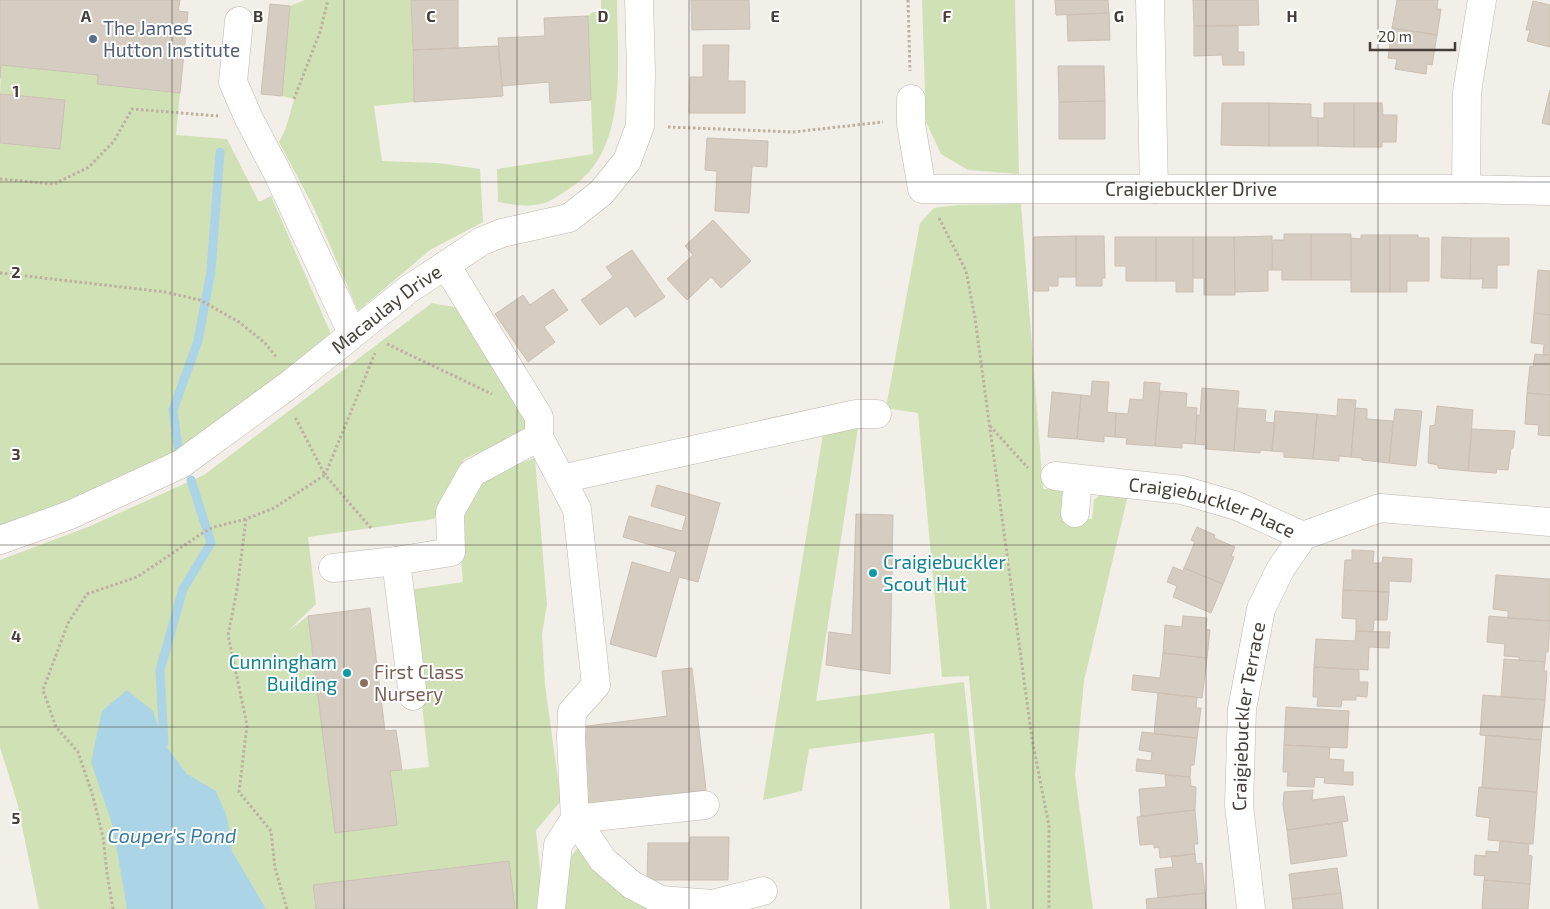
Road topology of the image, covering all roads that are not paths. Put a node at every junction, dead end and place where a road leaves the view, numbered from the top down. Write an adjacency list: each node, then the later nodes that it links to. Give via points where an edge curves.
1 (639, 0): 9 (street, Macaulay Drive, via 640,126 627,161 601,193 569,218 502,233 482,241)
2 (1150, 0): 7 (street)
3 (1482, 0): 6 (street, via 1467,92)
4 (239, 21): 10 (street, via 233,82)
5 (911, 112): 7 (street, Craigiebuckler Drive, via 922,189)
6 (1466, 189): 7 (street, Craigiebuckler Drive); 8 (street, Craigiebuckler Drive)
7 (1154, 190)
8 (1550, 192)
9 (446, 265): 10 (street, Macaulay Drive); 12 (street, via 539,417)
10 (352, 333): 17 (street, Macaulay Drive, via 287,386 181,464 70,515)
11 (877, 414): 13 (street, via 856,414)
12 (539, 437): 13 (street); 18 (street, via 472,473 450,512 451,552)
13 (561, 479): 22 (street, via 577,509 596,685 572,712)
14 (1074, 513): 16 (street, Craigiebuckler Place, via 1066,478 1182,490 1237,506)
15 (1550, 522): 16 (street, Craigiebuckler Place, via 1380,508)
16 (1303, 536): 26 (street, Craigiebuckler Terrace, via 1280,570 1261,609 1242,709 1239,805)
17 (0, 540)
18 (396, 561): 19 (street); 20 (street)
19 (333, 568)
20 (413, 696)
21 (705, 805): 22 (street)
22 (575, 819): 24 (street, via 603,860 632,885 662,900); 25 (street, via 558,845)
23 (763, 891): 24 (street)
24 (713, 906)
25 (551, 909)
26 (1251, 909)

